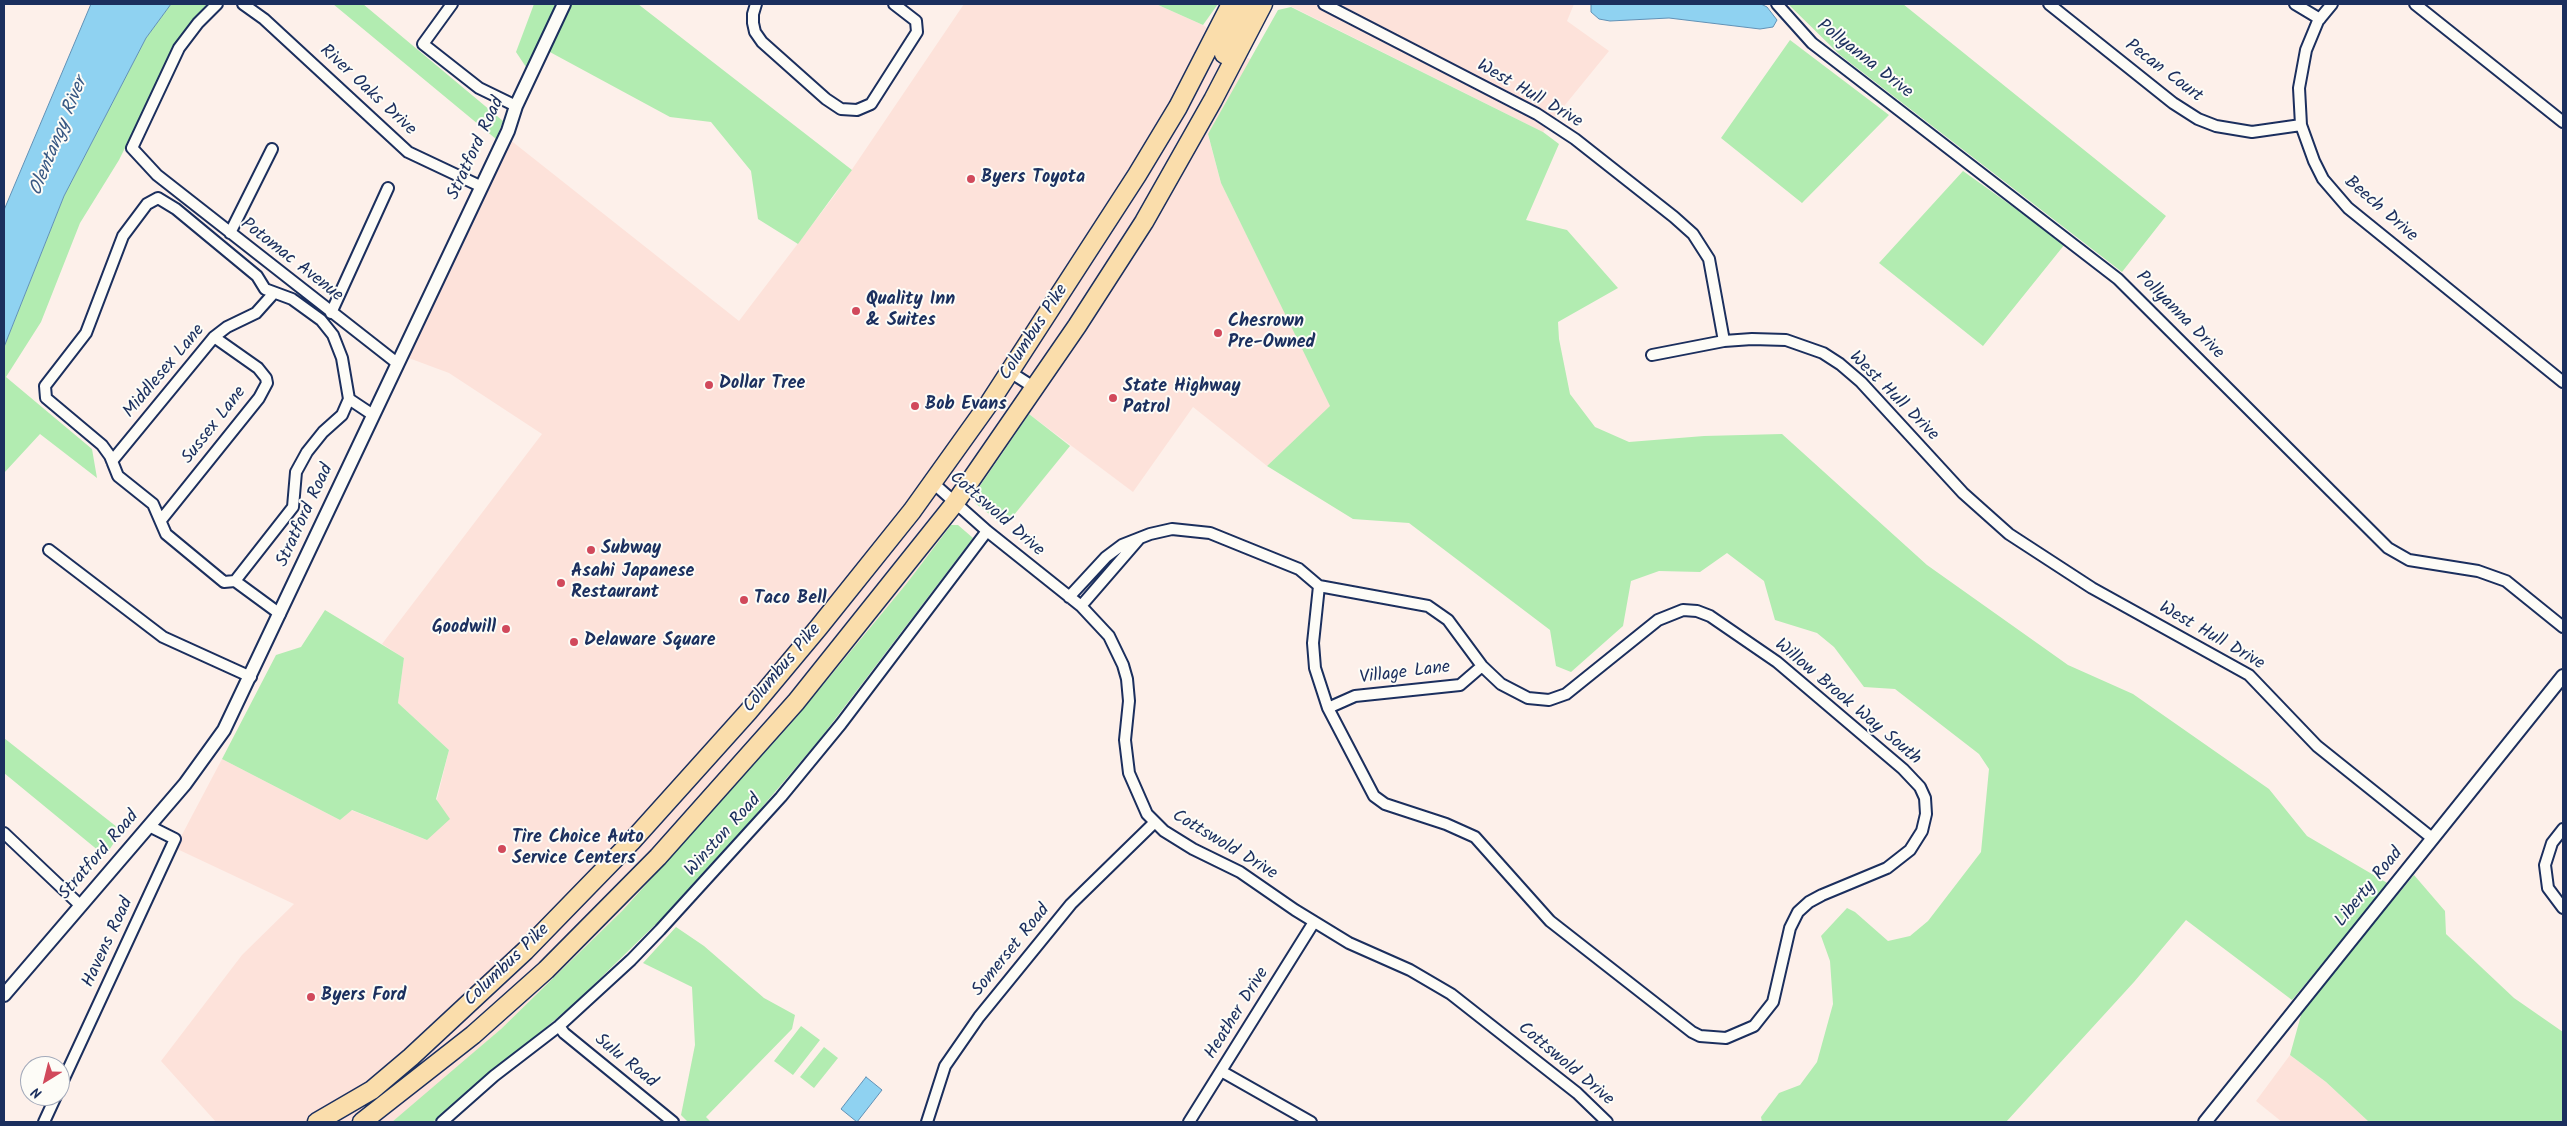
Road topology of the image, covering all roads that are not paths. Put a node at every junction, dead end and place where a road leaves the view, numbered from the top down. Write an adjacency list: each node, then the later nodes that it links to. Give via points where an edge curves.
1 (217, 4): 24 (street, Potomac Avenue, via 179,48 132,148 167,183)
2 (243, 4): 22 (street, River Oaks Drive, via 264,19 408,152)
3 (452, 4): 18 (street, via 422,44 479,88)
4 (564, 4): 18 (street, Stratford Road)
5 (756, 4): 6 (street, via 753,14 755,32 762,42 841,109 856,110 871,104 917,32 916,21)
6 (894, 4)
7 (1230, 4): 31 (highway, Columbus Pike, via 1178,107 1138,175)
8 (1247, 4): 17 (highway, via 1211,80)
9 (1262, 4): 17 (highway, Columbus Pike)
10 (1324, 4): 28 (street, West Hull Drive, via 1537,114 1575,139 1674,217 1693,234 1709,260)
11 (1776, 4): 48 (street, Pollyanna Drive, via 1812,43 2118,279 2388,548 2409,560 2478,571 2506,581)
12 (2049, 4): 20 (street, Pecan Court, via 2173,103 2198,119 2216,126 2252,132)
13 (2295, 4): 16 (street)
14 (2332, 4): 16 (street, Beech Drive)
15 (2415, 4): 19 (street)
16 (2320, 19): 20 (street, Beech Drive, via 2301,68)
17 (1213, 100): 33 (highway, Columbus Pike, via 1144,222)
18 (516, 106): 22 (street, Stratford Road, via 508,131)
19 (2563, 122)
20 (2301, 125): 32 (street, Beech Drive, via 2323,179 2348,208)
21 (272, 149): 24 (street)
22 (480, 186): 30 (street, Stratford Road)
23 (388, 188): 26 (street)
24 (230, 234): 26 (street, Potomac Avenue)
25 (273, 294): 27 (street, Middlesex Lane, via 256,313 227,326); 34 (street, via 292,299 321,320 333,335); 36 (street, via 265,289 257,276 164,200 158,198 147,204 117,248 86,333 45,386 46,398 102,445)
26 (331, 313): 30 (street, Potomac Avenue)
27 (214, 337): 36 (street, Middlesex Lane); 39 (street, Sussex Lane, via 258,368 267,383 259,398)
28 (1724, 341): 29 (street); 57 (street, West Hull Drive, via 1786,340 1823,353 1840,364 1963,493 2008,534 2092,588 2250,676 2317,746)
29 (1652, 355)
30 (397, 363): 35 (street, Stratford Road)
31 (1010, 372): 33 (street); 37 (highway, Columbus Pike)
32 (2563, 382)
33 (1034, 388): 38 (highway, Columbus Pike)
34 (349, 399): 35 (street); 43 (street, via 342,415 323,432 300,464 293,507)
35 (373, 415): 47 (street, Stratford Road)
36 (112, 461): 39 (street, via 118,476 153,504)
37 (932, 482): 38 (street, Cottswold Drive); 67 (highway, Columbus Pike, via 766,691 626,847 525,951 411,1057 372,1090)
38 (955, 503): 40 (street, Cottswold Drive); 68 (highway, Columbus Pike, via 796,702 658,857 546,970 473,1035)
39 (161, 520): 43 (street, via 166,534 224,582)
40 (987, 531): 45 (street, Cottswold Drive); 62 (street, Winston Road, via 841,724 781,797 637,954)
41 (1139, 538): 44 (street, via 1172,529 1210,533 1299,568); 45 (street, via 1114,550); 46 (street)
42 (49, 550): 51 (street, via 164,637)
43 (235, 581): 47 (street)
44 (1319, 586): 49 (street, Willow Brook Way South, via 1428,606 1448,620); 52 (street, via 1314,655)
45 (1069, 597): 46 (street, Cottswold Drive)
46 (1081, 606): 53 (street, Cottswold Drive, via 1109,636 1123,665 1129,701 1125,740 1129,772 1147,814)
47 (280, 614): 51 (street, Stratford Road)
48 (2563, 627)
49 (1482, 666): 52 (street, Village Lane, via 1460,685 1355,696); 52 (street, Willow Brook Way South, via 1501,684 1520,695 1554,700 1566,694 1658,620 1683,610 1697,611 1710,616 1776,662 1903,769 1923,792 1925,822 1917,840 1902,859 1804,907 1790,928 1773,1002 1747,1031 1719,1038 1692,1032 1562,932 1475,837 1380,801 1370,790)
50 (2563, 676): 57 (street, Liberty Road)
51 (251, 677): 54 (street, Stratford Road, via 224,730 185,784)
52 (1328, 708)
53 (1155, 822): 60 (street, Cottswold Drive, via 1193,849 1259,883); 71 (street, Somerset Road, via 1071,904 979,1017 945,1066)
54 (149, 826): 58 (street, Stratford Road); 63 (street, Havens Road, via 175,839)
55 (2563, 829): 59 (street, via 2552,843 2545,865 2548,888)
56 (4, 833): 58 (street)
57 (2432, 838): 75 (street, Liberty Road)
58 (81, 906): 61 (street, Stratford Road)
59 (2563, 908)
60 (1314, 922): 64 (street, Heather Drive); 74 (street, Cottswold Drive, via 1452,994 1577,1093)
61 (4, 995)
62 (559, 1026): 69 (street, Winston Road, via 494,1076); 70 (street, Sulu Road)
63 (70, 1065)
64 (1221, 1071): 72 (street, Heather Drive); 73 (street)
65 (51, 1106): 66 (street)
66 (44, 1122)
67 (317, 1122)
68 (362, 1122)
69 (442, 1122)
70 (673, 1122)
71 (926, 1122)
72 (1189, 1122)
73 (1311, 1122)
74 (1607, 1122)
75 (2205, 1122)

